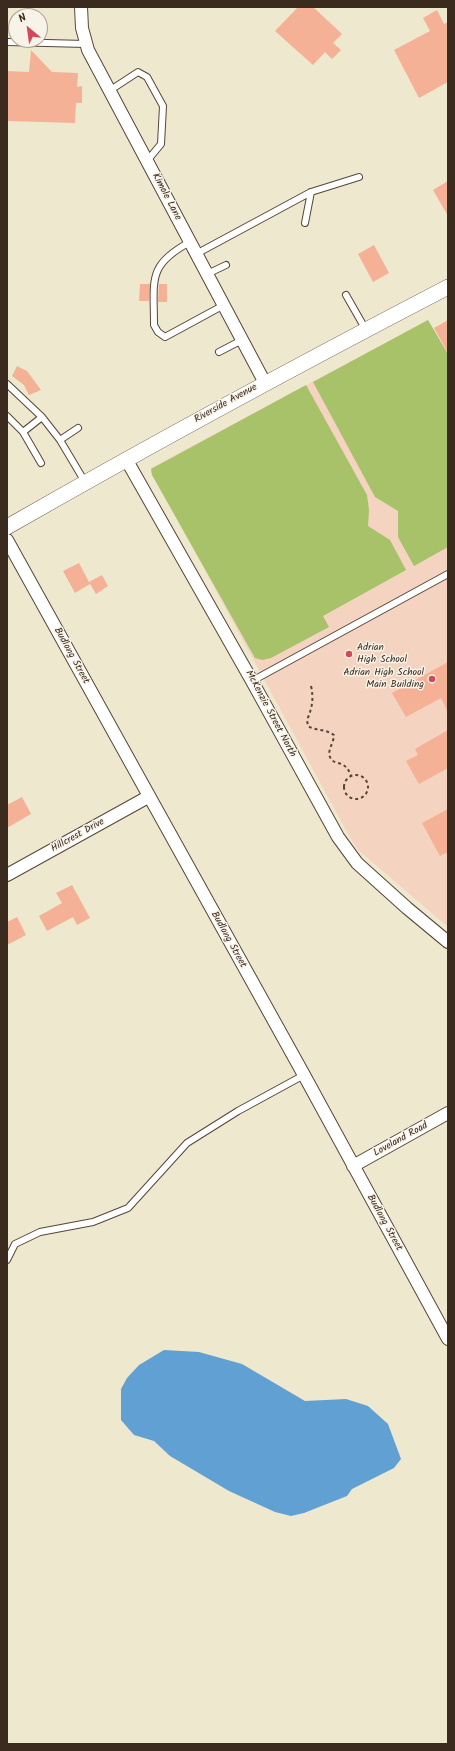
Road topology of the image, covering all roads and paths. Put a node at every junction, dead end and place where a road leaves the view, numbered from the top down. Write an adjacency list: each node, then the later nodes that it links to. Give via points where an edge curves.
1 (81, 7): 3 (street, Kimole Lane)
2 (7, 42): 3 (lane)
3 (86, 44): 4 (street, Kimole Lane)
4 (109, 91): 5 (street, Kimole Lane); 5 (lane, via 138,72 147,77 156,93 163,106 161,144)
5 (147, 161): 9 (street, Kimole Lane)
6 (359, 177): 7 (lane)
7 (311, 192): 8 (lane); 10 (lane)
8 (305, 223)
9 (190, 242): 10 (street, Kimole Lane); 15 (lane, via 165,258 155,274 154,325 165,337)
10 (196, 254): 12 (street, Kimole Lane)
11 (226, 265): 12 (lane)
12 (207, 274): 15 (street, Kimole Lane)
13 (448, 286): 16 (street, Riverside Avenue)
14 (346, 295): 16 (lane)
15 (224, 305): 17 (street, Kimole Lane)
16 (366, 330): 19 (street, Riverside Avenue)
17 (242, 340): 18 (lane); 19 (street, Kimole Lane)
18 (219, 352)
19 (265, 383): 26 (street, Riverside Avenue)
20 (7, 384): 22 (lane)
21 (7, 416): 24 (lane)
22 (42, 417): 24 (lane); 25 (lane)
23 (78, 428): 25 (lane)
24 (23, 432): 27 (lane)
25 (60, 440): 28 (lane)
26 (126, 459): 28 (street, Riverside Avenue); 32 (street, McKenzie Street North)
27 (41, 463)
28 (85, 482): 29 (street, Riverside Avenue)
29 (7, 527)
30 (7, 540): 35 (street, Budlong Street)
31 (448, 574): 32 (lane)
32 (252, 681): 37 (street, McKenzie Street North, via 338,838 357,863)
33 (311, 686): 34 (path, via 313,698 306,720 308,726 329,731 334,735 330,758 344,765)
34 (351, 776): 34 (path, via 344,785 346,792 351,798 362,797 367,791 366,780 359,775)
35 (148, 797): 36 (street, Hillcrest Drive); 38 (street, Budlong Street)
36 (7, 875)
37 (448, 942)
38 (304, 1075): 40 (street, Budlong Street); 41 (lane, via 238,1111 187,1143 128,1208 93,1222 40,1232 16,1244)
39 (448, 1113): 40 (street, Loveland Road)
40 (353, 1166): 42 (street, Budlong Street)
41 (7, 1260)
42 (448, 1340)

